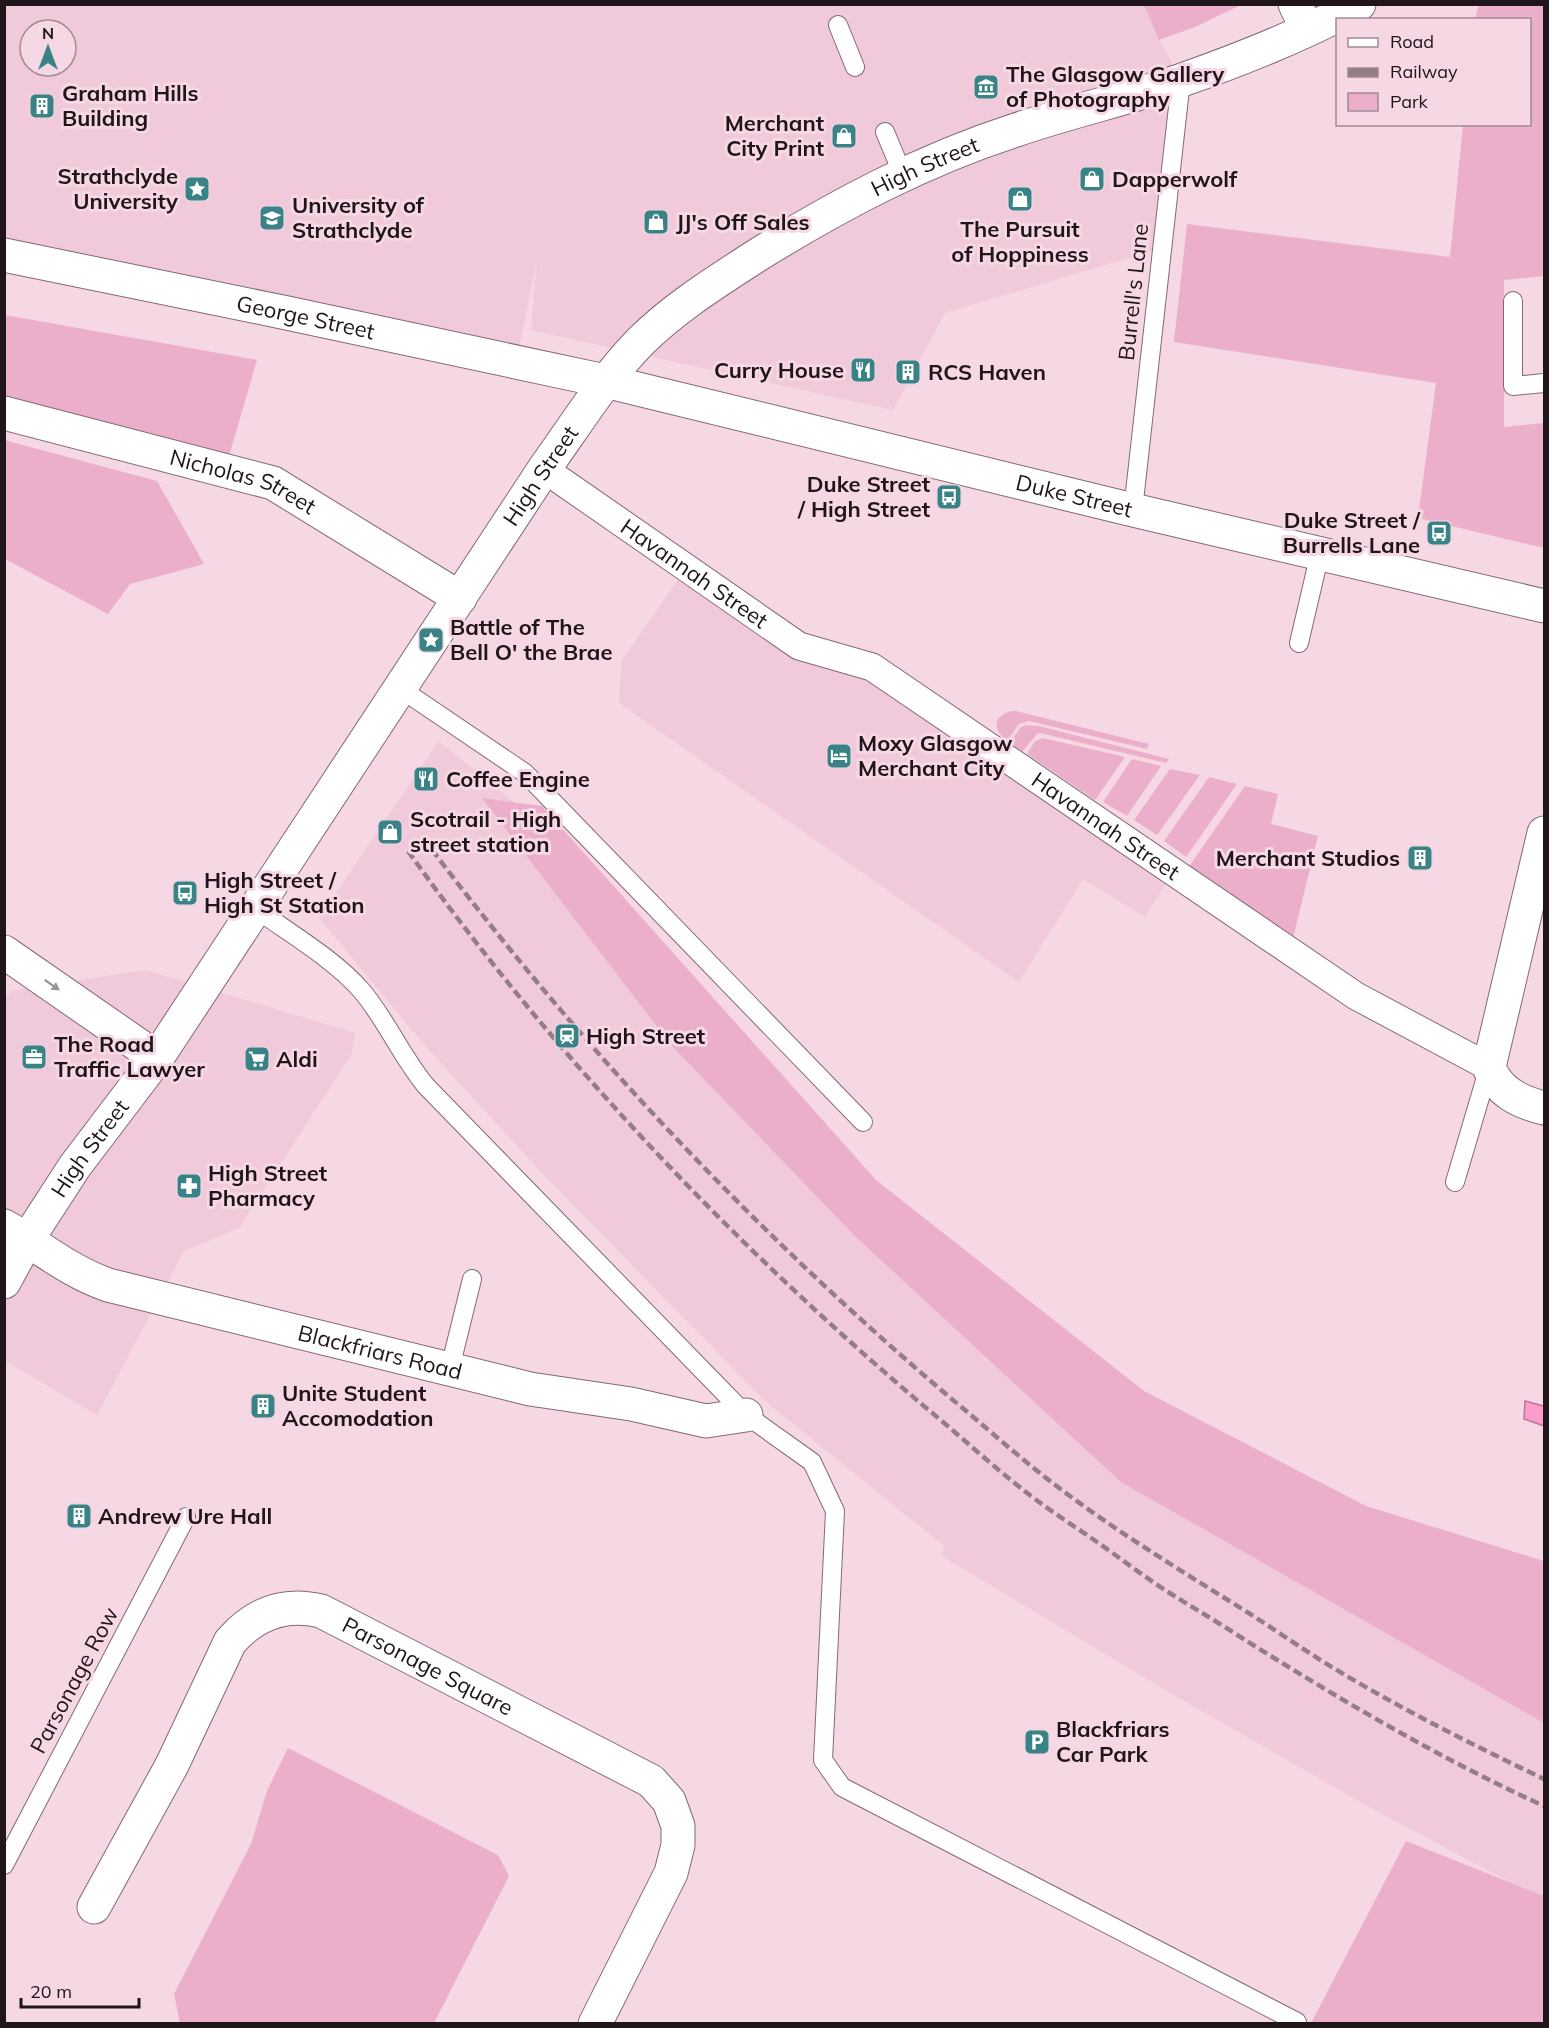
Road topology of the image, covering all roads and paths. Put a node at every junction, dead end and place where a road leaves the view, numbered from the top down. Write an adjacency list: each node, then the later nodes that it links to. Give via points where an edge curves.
1 (1359, 4): 2 (street, High Street)
2 (1301, 17): 5 (street, High Street, via 1275,44)
3 (838, 25): 4 (lane)
4 (855, 67)
5 (1181, 80): 7 (street, High Street, via 1013,130); 14 (lane, Burrell's Lane)
6 (885, 132): 7 (lane)
7 (903, 175): 10 (street, High Street, via 845,203 703,291 641,341)
8 (4, 255): 10 (street, George Street)
9 (1513, 301): 11 (lane, via 1513,386)
10 (605, 381): 13 (street, High Street); 14 (street, Duke Street)
11 (1545, 383)
12 (4, 413): 16 (street, Nicholas Street, via 273,483)
13 (544, 469): 16 (street, High Street); 24 (street, Havannah Street, via 798,645 872,667 1356,996)
14 (1133, 510): 15 (street, Duke Street)
15 (1320, 553): 17 (street, Duke Street); 18 (lane)
16 (460, 598): 19 (street, High Street)
17 (1545, 606)
18 (1299, 643)
19 (401, 688): 21 (street, High Street); 26 (lane, via 525,773)
20 (1545, 833): 24 (street)
21 (255, 908): 23 (street, High Street); 32 (lane, via 359,988 426,1086)
22 (4, 952): 23 (street, one-way to 23)
23 (157, 1058): 28 (street, High Street)
24 (1489, 1067): 25 (street, Havannah Street, via 1501,1088 1522,1102); 27 (lane)
25 (1545, 1108)
26 (863, 1122)
27 (1455, 1182)
28 (16, 1233): 30 (street, High Street); 31 (street, Blackfriars Road, via 73,1270 108,1285)
29 (472, 1279): 31 (lane)
30 (4, 1282)
31 (450, 1368): 32 (street, Blackfriars Road, via 530,1389 631,1404 706,1421)
32 (746, 1415): 36 (lane, via 812,1462 835,1511 823,1760 842,1787)
33 (186, 1517): 34 (lane, Parsonage Row)
34 (4, 1865)
35 (94, 1907): 37 (street, Parsonage Square, via 172,1765 230,1642 245,1626 267,1613 290,1607 321,1611 651,1781 669,1801 678,1826 671,1873)
36 (1297, 2022)
37 (595, 2024)

